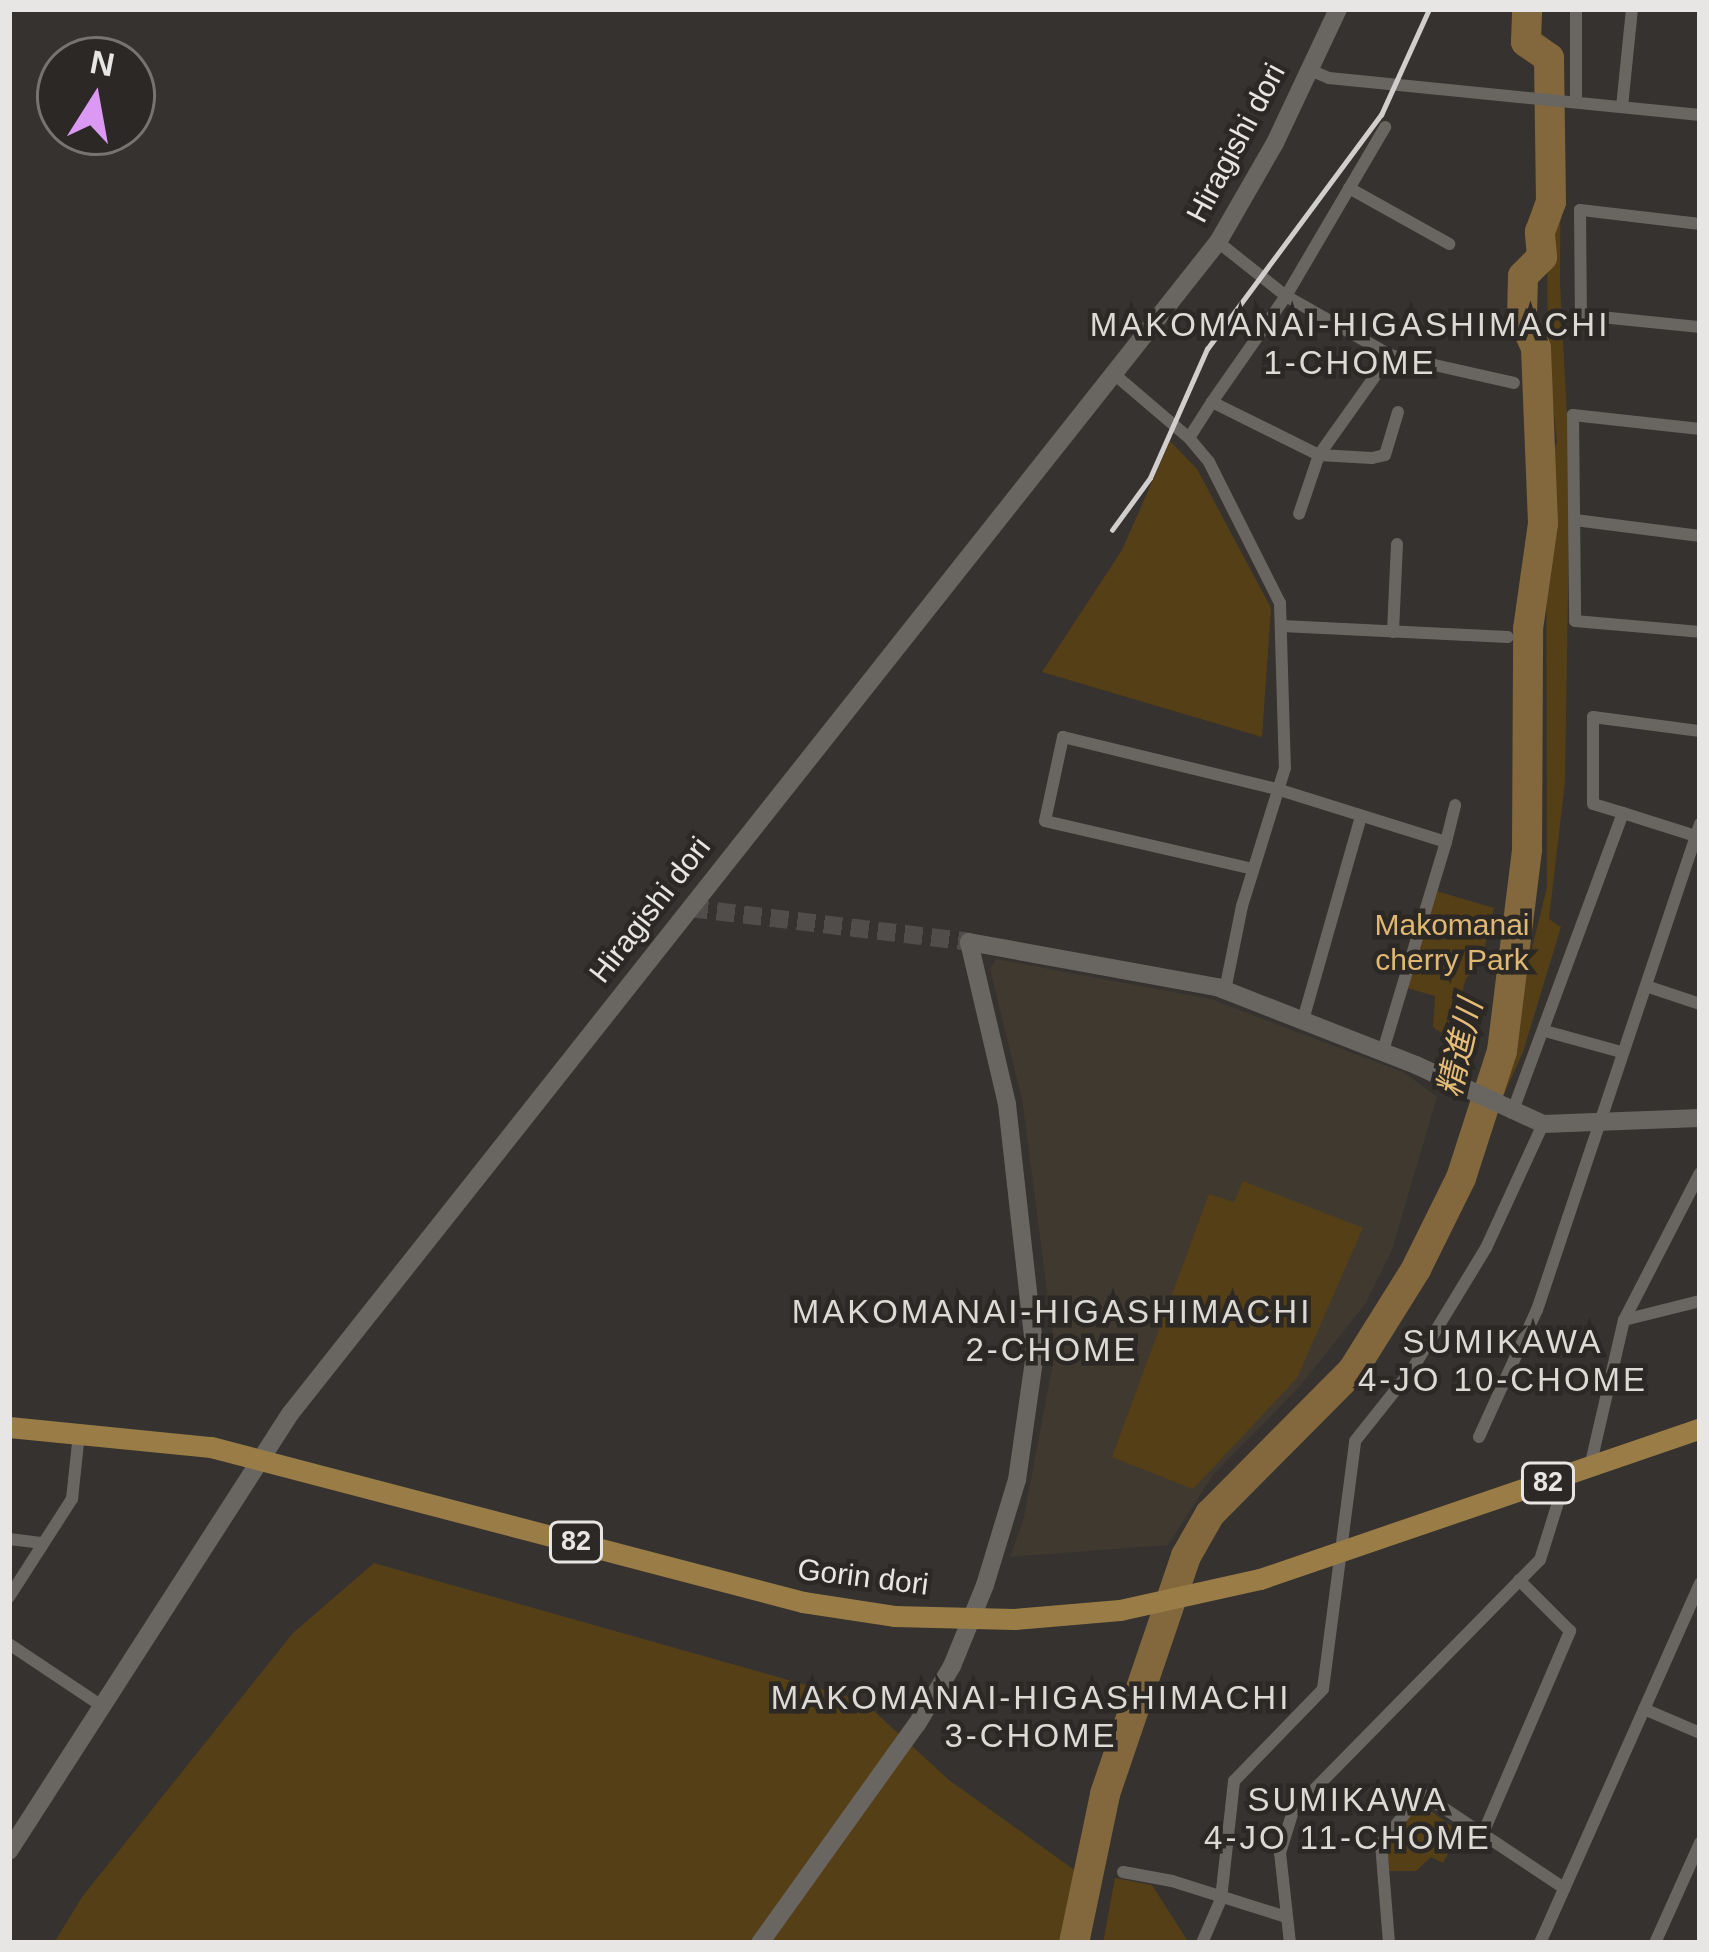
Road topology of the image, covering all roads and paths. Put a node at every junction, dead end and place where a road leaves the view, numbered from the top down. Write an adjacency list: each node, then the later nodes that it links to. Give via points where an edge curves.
1 (1338, 9): 4 (street, Hiragishi dori)
2 (1576, 9): 5 (street)
3 (1632, 9): 6 (street)
4 (1310, 70): 5 (street); 11 (street, Hiragishi dori)
5 (1570, 101): 6 (street)
6 (1622, 107): 7 (street)
7 (1700, 115)
8 (1384, 127): 9 (street)
9 (1349, 188): 12 (street); 13 (street)
10 (1700, 224): 14 (street, via 1580,210 1581,315)
11 (1218, 242): 13 (street); 16 (street, Hiragishi dori)
12 (1449, 244)
13 (1286, 296): 15 (street); 18 (street)
14 (1700, 327)
15 (1390, 355): 17 (street); 22 (street)
16 (1114, 374): 21 (street); 60 (street, Hiragishi dori)
17 (1514, 383)
18 (1212, 402): 21 (street); 22 (street)
19 (1398, 412): 22 (street, via 1385,455)
20 (1700, 429): 24 (street, via 1573,415)
21 (1189, 438): 27 (street, via 1270,583)
22 (1319, 455): 23 (street)
23 (1299, 514)
24 (1575, 520): 25 (street); 29 (street, via 1575,621)
25 (1700, 536)
26 (1396, 544): 28 (street)
27 (1282, 626): 28 (street); 32 (street)
28 (1394, 632): 30 (street)
29 (1700, 632)
30 (1508, 637)
31 (1700, 731): 34 (street, via 1593,717 1592,804)
32 (1280, 790): 35 (street); 38 (street); 38 (street, via 1063,737 1046,821)
33 (1455, 805): 37 (street)
34 (1623, 813): 36 (street); 45 (street)
35 (1361, 816): 37 (street); 44 (street)
36 (1698, 830): 39 (street)
37 (1446, 842): 46 (street)
38 (1253, 869): 42 (street)
39 (1682, 885): 40 (street); 41 (street)
40 (1700, 891)
41 (1646, 986): 43 (street); 47 (street)
42 (1225, 990): 44 (street); 79 (street, via 969,942 1007,1103 1036,1354 1008,1519 952,1666)
43 (1700, 1004)
44 (1303, 1020): 46 (street)
45 (1545, 1030): 47 (street); 48 (street)
46 (1383, 1051): 48 (street)
47 (1621, 1052): 51 (street)
48 (1506, 1111): 50 (street)
49 (1700, 1118): 51 (street)
50 (1543, 1124): 51 (street); 77 (street, via 1486,1248 1413,1368 1355,1441 1323,1689 1234,1781)
51 (1599, 1126): 59 (street, via 1537,1310)
52 (1700, 1173): 53 (street)
53 (1694, 1200): 55 (street)
54 (1700, 1301): 55 (street)
55 (1624, 1320): 61 (street)
56 (9, 1426): 58 (main road, Gorin dori / 82)
57 (1700, 1428): 61 (main road, Gorin dori / 82)
58 (79, 1434): 60 (main road, Gorin dori / 82); 64 (street, via 72,1498)
59 (1479, 1437)
60 (259, 1461): 62 (main road, Gorin dori / 82, via 803,1603 893,1616 1014,1619 1120,1610 1260,1579); 69 (street, Hiragishi dori)
61 (1590, 1467): 62 (main road, Gorin dori / 82)
62 (1566, 1477): 65 (street, via 1540,1560)
63 (9, 1539): 64 (street)
64 (44, 1543): 67 (street)
65 (1519, 1580): 72 (street, via 1570,1631); 78 (street, via 1293,1810 1280,1852)
66 (1700, 1582): 70 (street)
67 (9, 1597)
68 (9, 1644): 69 (street)
69 (102, 1706): 74 (street, Hiragishi dori)
70 (1644, 1709): 71 (street); 76 (street)
71 (1700, 1733)
72 (1484, 1831): 76 (street); 82 (street, via 1421,1793 1381,1844)
73 (1700, 1843): 84 (street)
74 (9, 1851)
75 (1123, 1873): 77 (street)
76 (1564, 1888): 83 (street)
77 (1221, 1899): 78 (street); 80 (street)
78 (1286, 1917): 81 (street)
79 (760, 1943)
80 (1202, 1943)
81 (1290, 1943)
82 (1389, 1943)
83 (1540, 1943)
84 (1655, 1943)

